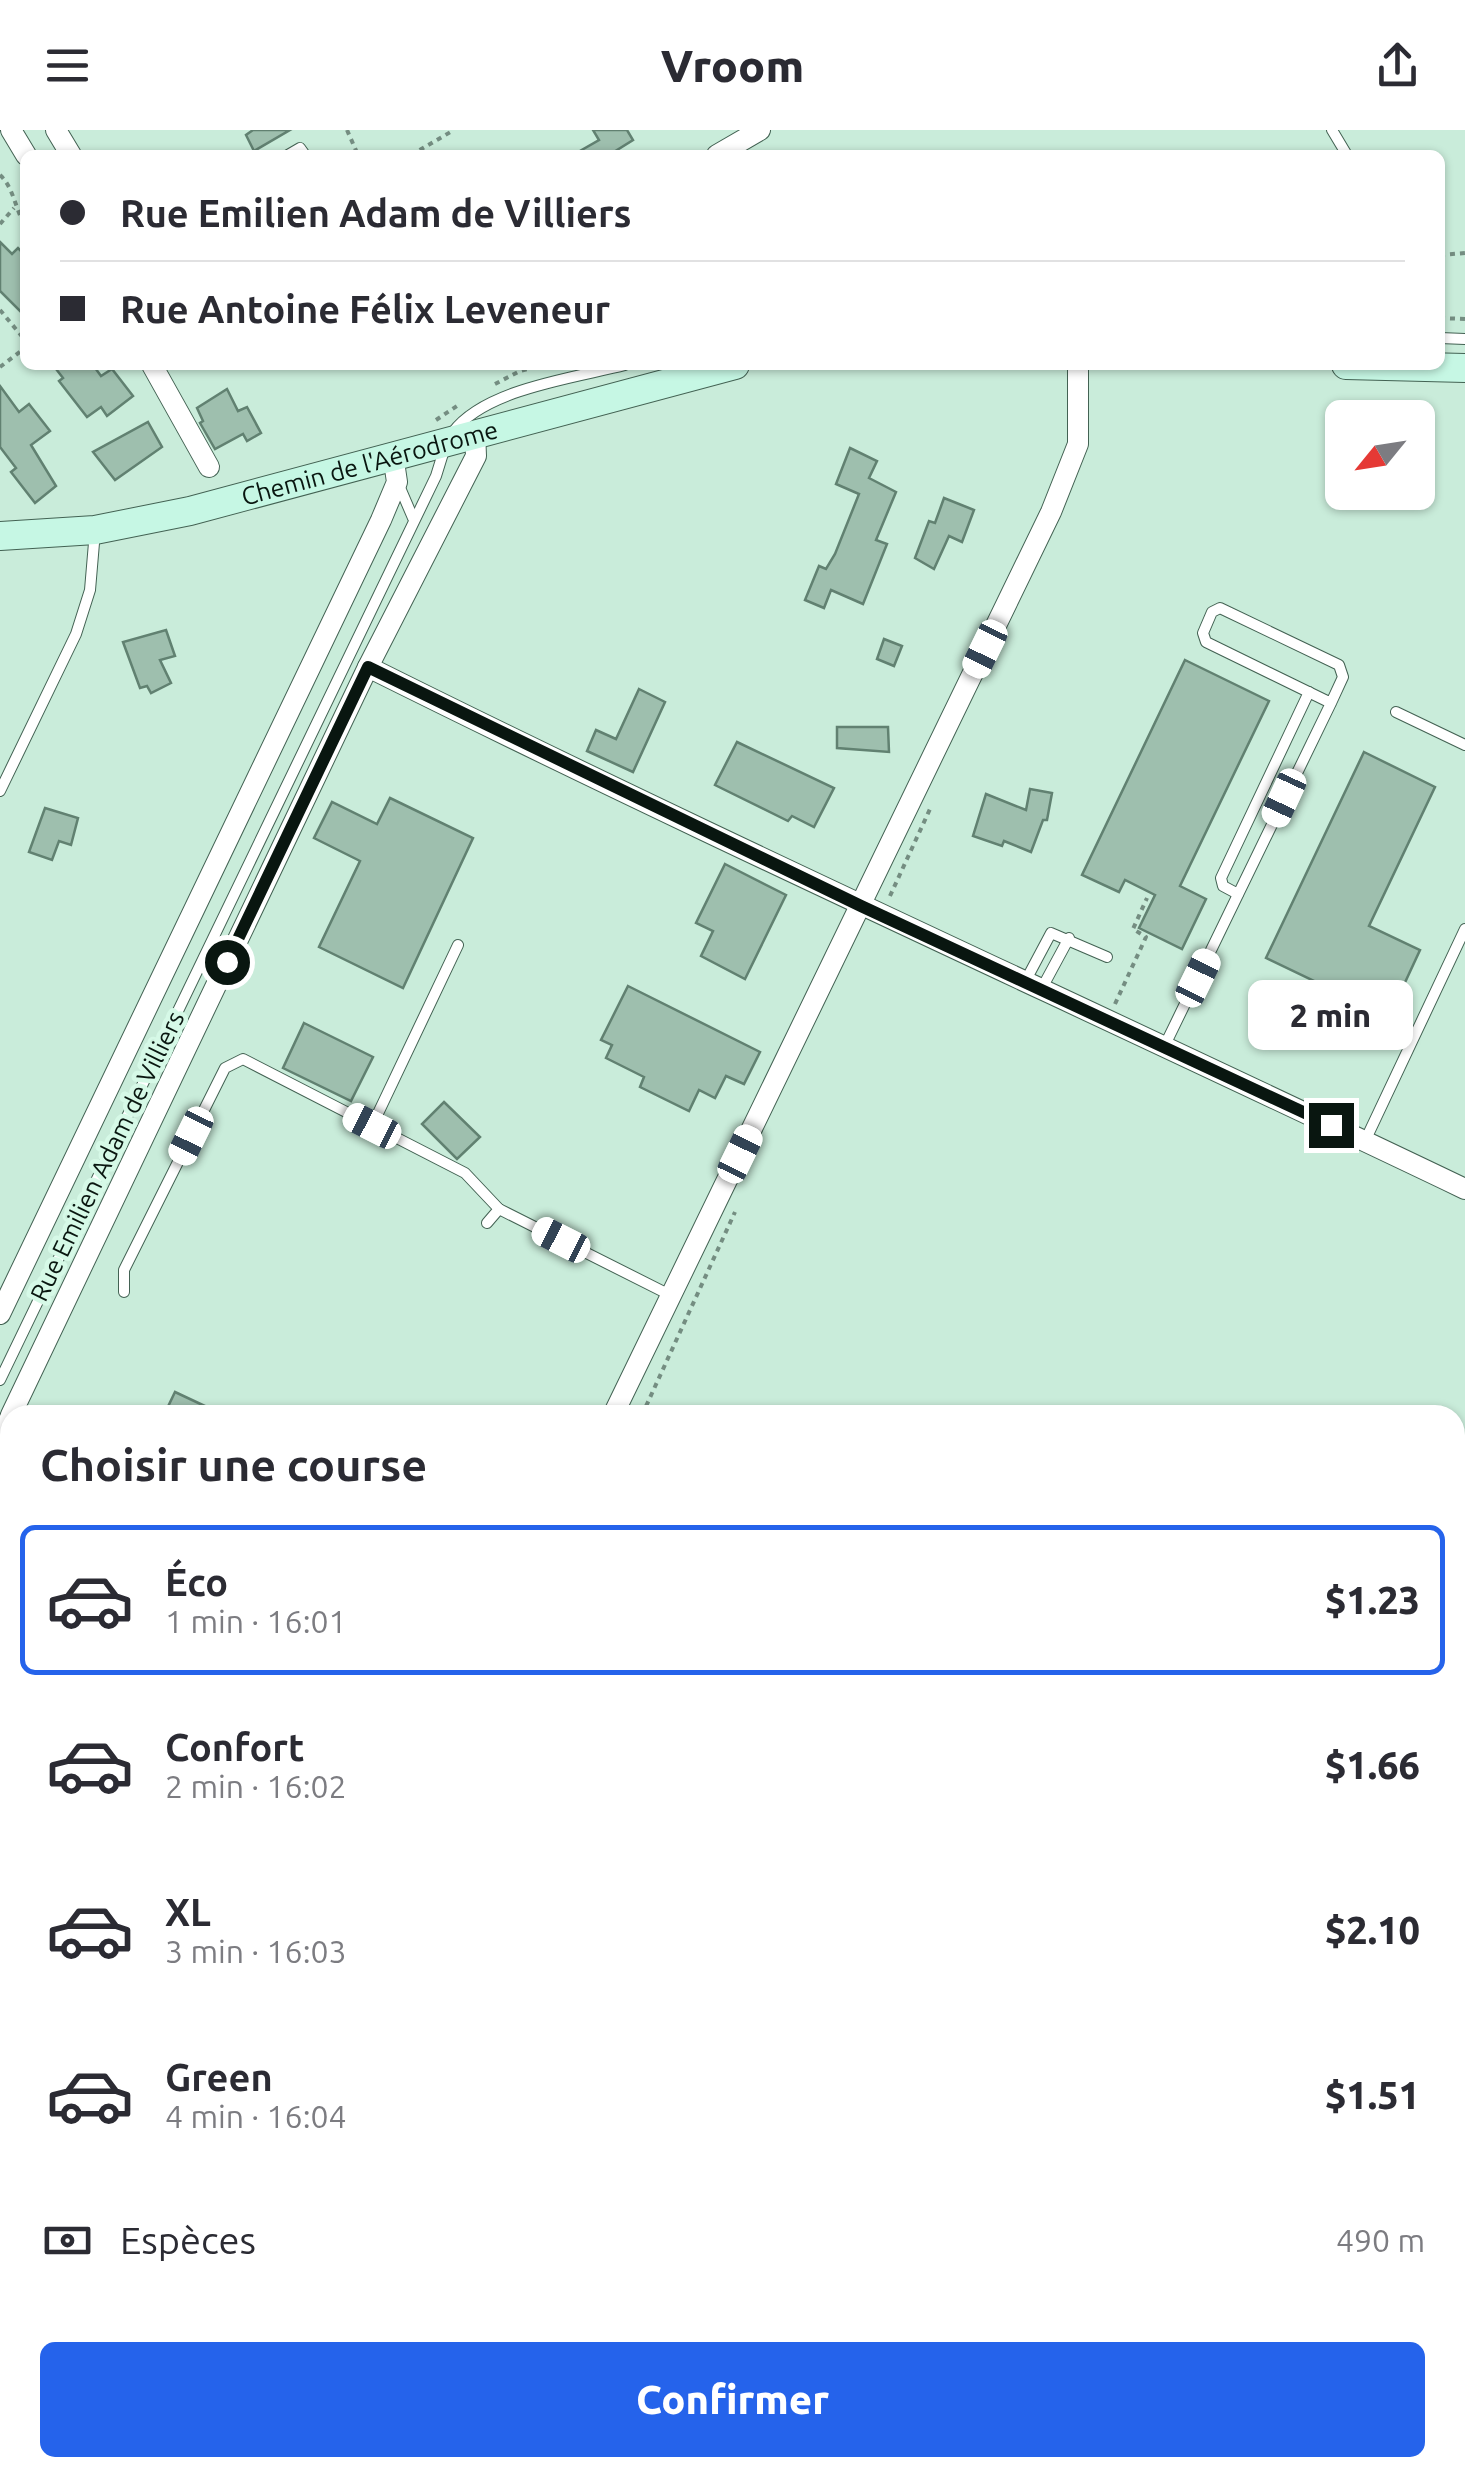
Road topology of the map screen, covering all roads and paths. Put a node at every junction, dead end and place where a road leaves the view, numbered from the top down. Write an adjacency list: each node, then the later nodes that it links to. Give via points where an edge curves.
1 (454, 130): 3 (path)
2 (760, 130): 4 (street)
3 (420, 150)
4 (725, 150)
5 (0, 175): 6 (path, via 10,184)
6 (14, 208): 7 (path); 8 (path)
7 (20, 218)
8 (0, 224)
9 (0, 310): 10 (path)
10 (20, 334)
11 (20, 352): 12 (path)
12 (0, 367)
13 (155, 370): 19 (street)
14 (605, 370): 18 (lane, via 483,406)
15 (716, 370): 17 (main road, Chemin de l'Aérodrome)
16 (1078, 370): 32 (street, via 1072,464)
17 (475, 432): 18 (main road, Chemin de l'Aérodrome); 24 (street, Rue Emilien Adam de Villiers, via 476,456)
18 (447, 440): 20 (main road, Chemin de l'Aérodrome); 21 (lane)
19 (208, 467)
20 (395, 469): 21 (lane); 22 (main road, Chemin de l'Aérodrome); 48 (street, Rue Emilien Adam de Villiers)
21 (414, 519): 49 (lane)
22 (95, 530): 23 (main road, Chemin de l'Aérodrome); 29 (lane, via 90,590 76,634)
23 (0, 536)
24 (368, 667): 32 (street); 50 (street, Rue Emilien Adam de Villiers)
25 (1309, 692): 26 (lane); 26 (lane, via 1206,642 1202,633 1212,612 1220,608 1339,664 1343,678); 30 (lane, via 1222,878)
26 (1331, 703): 30 (lane)
27 (1396, 712): 28 (lane)
28 (1465, 745)
29 (0, 791)
30 (1238, 894): 39 (lane)
31 (1146, 898): 38 (path, via 1133,929 1146,937)
32 (861, 906): 37 (street); 47 (street)
33 (1465, 929): 41 (lane)
34 (1069, 938): 36 (lane); 37 (lane); 37 (lane, via 1051,934)
35 (458, 944): 40 (lane)
36 (1107, 957)
37 (1034, 984): 39 (street)
38 (1115, 1004)
39 (1165, 1045): 41 (street)
40 (372, 1126): 43 (lane, via 465,1172); 46 (lane, via 244,1059 224,1068 124,1270)
41 (1364, 1141): 42 (street)
42 (1465, 1189)
43 (499, 1210): 45 (lane); 47 (lane)
44 (735, 1212): 52 (path)
45 (487, 1223)
46 (124, 1292)
47 (670, 1294): 51 (street)
48 (0, 1314)
49 (0, 1380)
50 (16, 1405)
51 (618, 1405)
52 (647, 1405)

